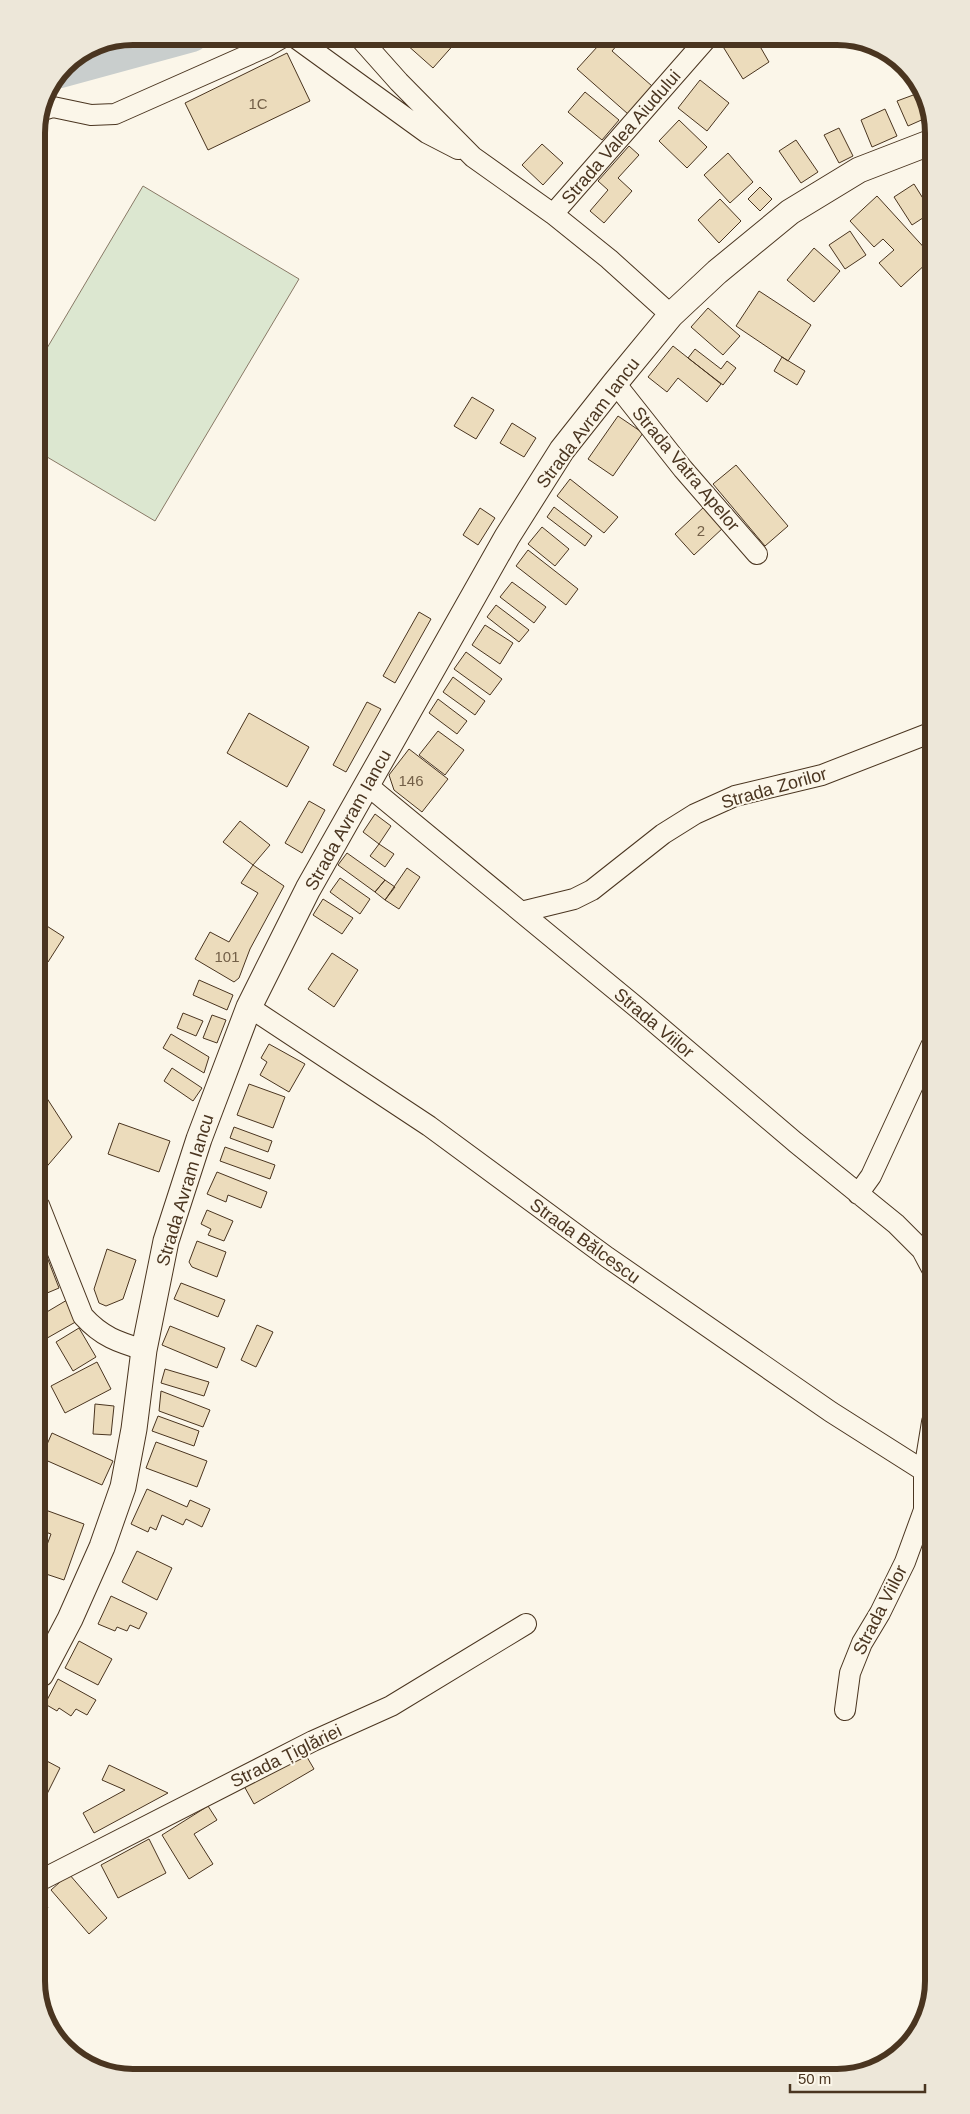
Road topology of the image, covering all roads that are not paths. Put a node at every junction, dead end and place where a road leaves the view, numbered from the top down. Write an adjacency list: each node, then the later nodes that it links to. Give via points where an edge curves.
1 (269, 45): 5 (street, via 114,114)
2 (305, 45): 7 (street, via 427,133)
3 (366, 45): 7 (street, Strada Valea Aiudului)
4 (702, 45): 8 (street, Strada Valea Aiudului)
5 (49, 108)
6 (925, 144): 9 (main road, Strada Avram Iancu, via 859,170 790,212 717,272)
7 (473, 157): 8 (street, Strada Valea Aiudului)
8 (553, 214): 9 (street, Strada Valea Aiudului, via 609,259)
9 (671, 316): 10 (main road, Strada Avram Iancu)
10 (615, 383): 11 (street, Strada Vatra Apelor, via 683,469); 13 (main road, Strada Avram Iancu, via 562,450 507,538)
11 (757, 554)
12 (925, 735): 14 (street, Strada Zorilor, via 822,775 735,796 695,814 663,834 592,890 574,900)
13 (367, 785): 14 (street, Strada Viilor); 15 (main road, Strada Avram Iancu, via 308,889)
14 (521, 912): 17 (street, Strada Viilor)
15 (249, 1007): 20 (main road, Strada Avram Iancu, via 199,1139 166,1241); 22 (street, Strada Bălcescu, via 429,1126 607,1257 831,1412)
16 (925, 1059): 17 (street, via 871,1176)
17 (858, 1194): 19 (street, Strada Viilor, via 896,1224)
18 (45, 1220): 20 (street, via 83,1316 95,1329 113,1340)
19 (925, 1255)
20 (144, 1350): 24 (main road, Strada Avram Iancu, via 123,1487 98,1556)
21 (925, 1465): 22 (street, Strada Viilor)
22 (924, 1471): 25 (street, Strada Viilor, via 924,1510 904,1562 850,1673)
23 (526, 1624): 26 (street, Strada Țiglăriei, via 391,1706 313,1741)
24 (45, 1666)
25 (846, 1710)
26 (45, 1878)

